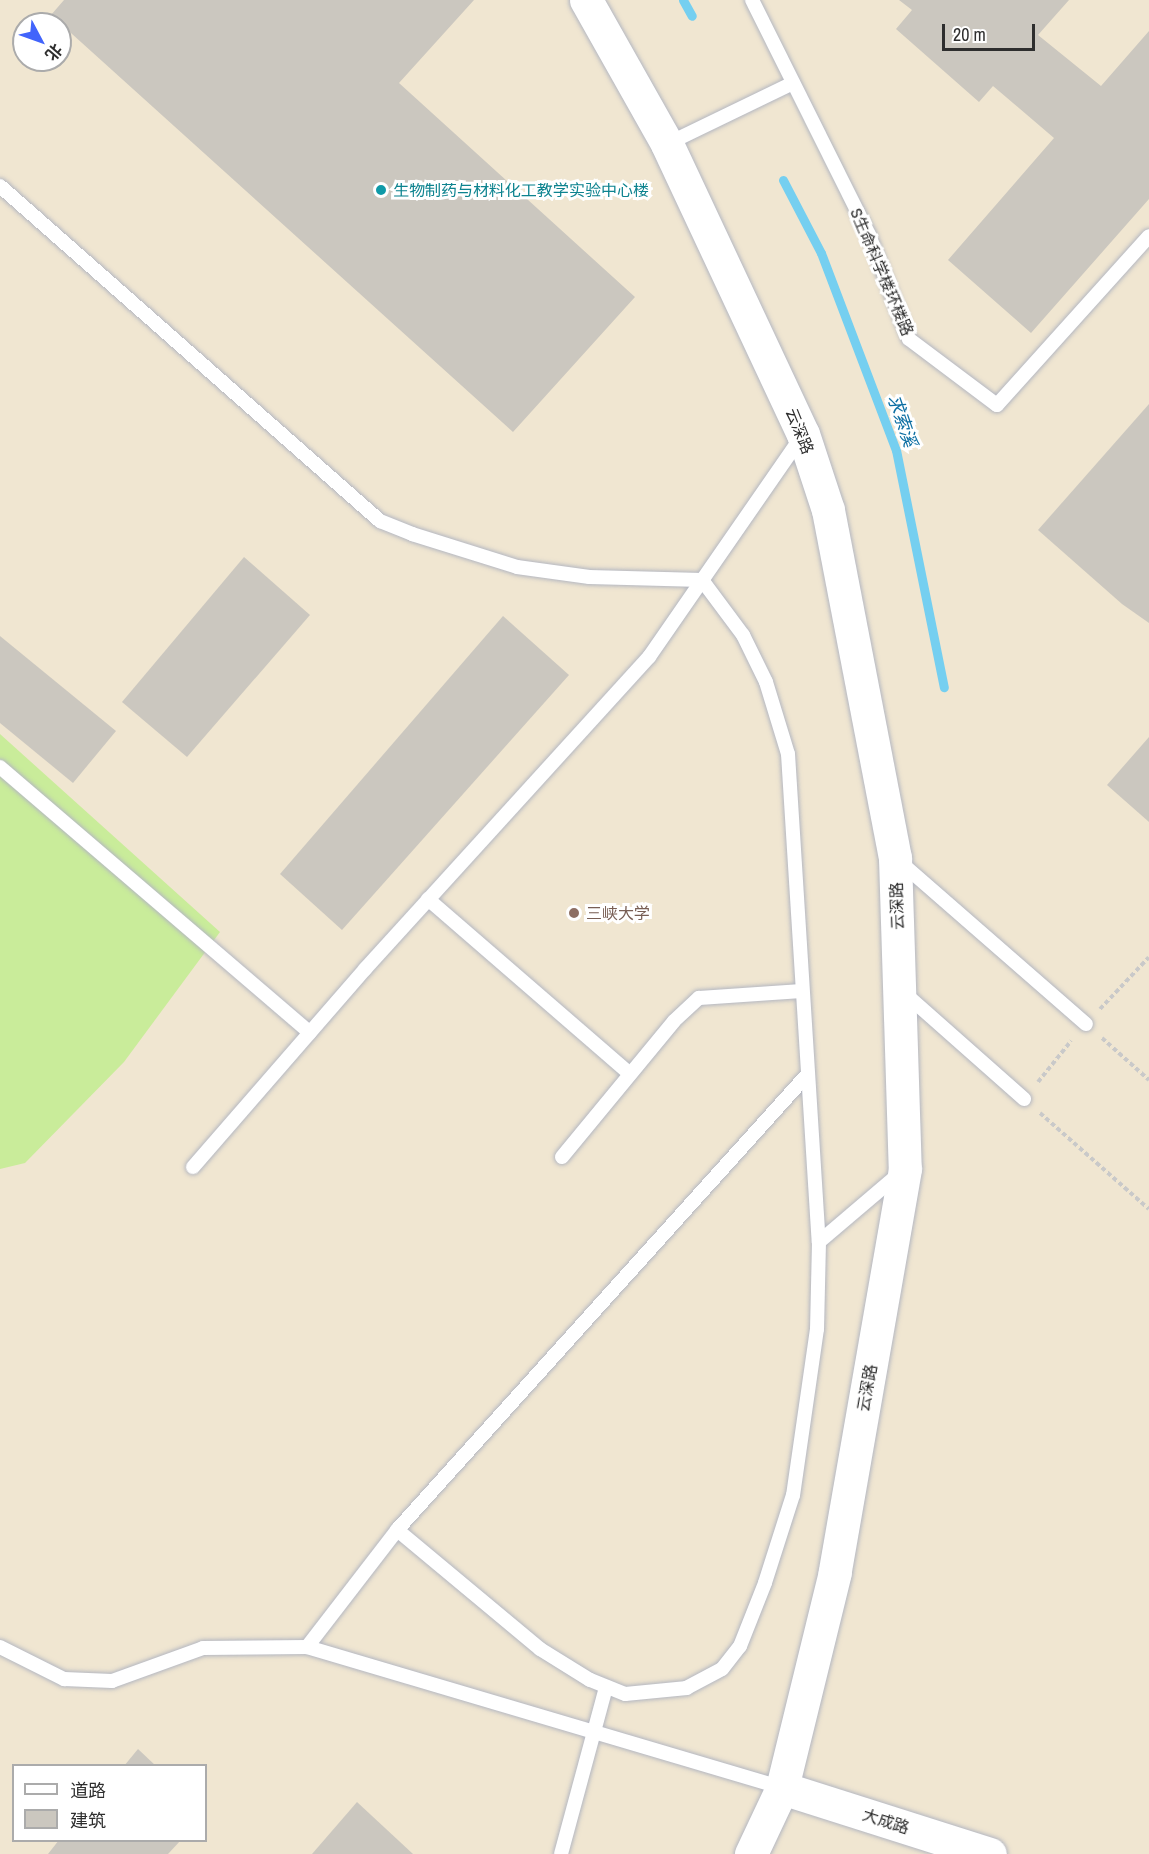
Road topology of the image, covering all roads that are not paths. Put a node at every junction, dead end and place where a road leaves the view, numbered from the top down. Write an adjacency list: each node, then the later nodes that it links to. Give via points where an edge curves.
1 (586, 0): 4 (street, 云深路)
2 (752, 0): 3 (lane, S生命科学楼环楼路)
3 (793, 83): 4 (lane); 6 (lane, S生命科学楼环楼路, via 869,235 909,339 997,405)
4 (668, 144): 7 (street, 云深路)
5 (0, 186): 8 (lane, via 380,521 518,567 589,577)
6 (1149, 236)
7 (803, 434): 8 (lane); 10 (street, 云深路, via 828,510)
8 (702, 580): 11 (lane, via 649,657); 13 (lane, via 743,634 766,682 788,754)
9 (0, 767): 15 (lane)
10 (895, 858): 12 (street, 云深路); 14 (lane)
11 (429, 899): 15 (lane); 16 (lane)
12 (900, 988): 18 (lane); 21 (street, 云深路)
13 (802, 991): 16 (lane, via 699,998 674,1021); 17 (lane)
14 (1086, 1024)
15 (310, 1033): 20 (lane)
16 (630, 1074): 19 (lane)
17 (806, 1076): 22 (lane); 23 (lane)
18 (1024, 1099)
19 (562, 1157)
20 (193, 1167)
21 (905, 1169): 22 (lane); 28 (street, 云深路, via 835,1572)
22 (819, 1242): 26 (lane, via 817,1329 793,1495 740,1646 722,1669 687,1688 625,1694)
23 (397, 1530): 25 (lane); 26 (lane, via 540,1649)
24 (0, 1647): 25 (lane, via 64,1679 112,1681 203,1648)
25 (307, 1647): 27 (lane)
26 (606, 1687): 27 (lane)
27 (595, 1732): 28 (lane); 29 (lane)
28 (782, 1788): 30 (street, 云深路); 31 (street, 大成路)
29 (561, 1854)
30 (751, 1854)
31 (990, 1854)

